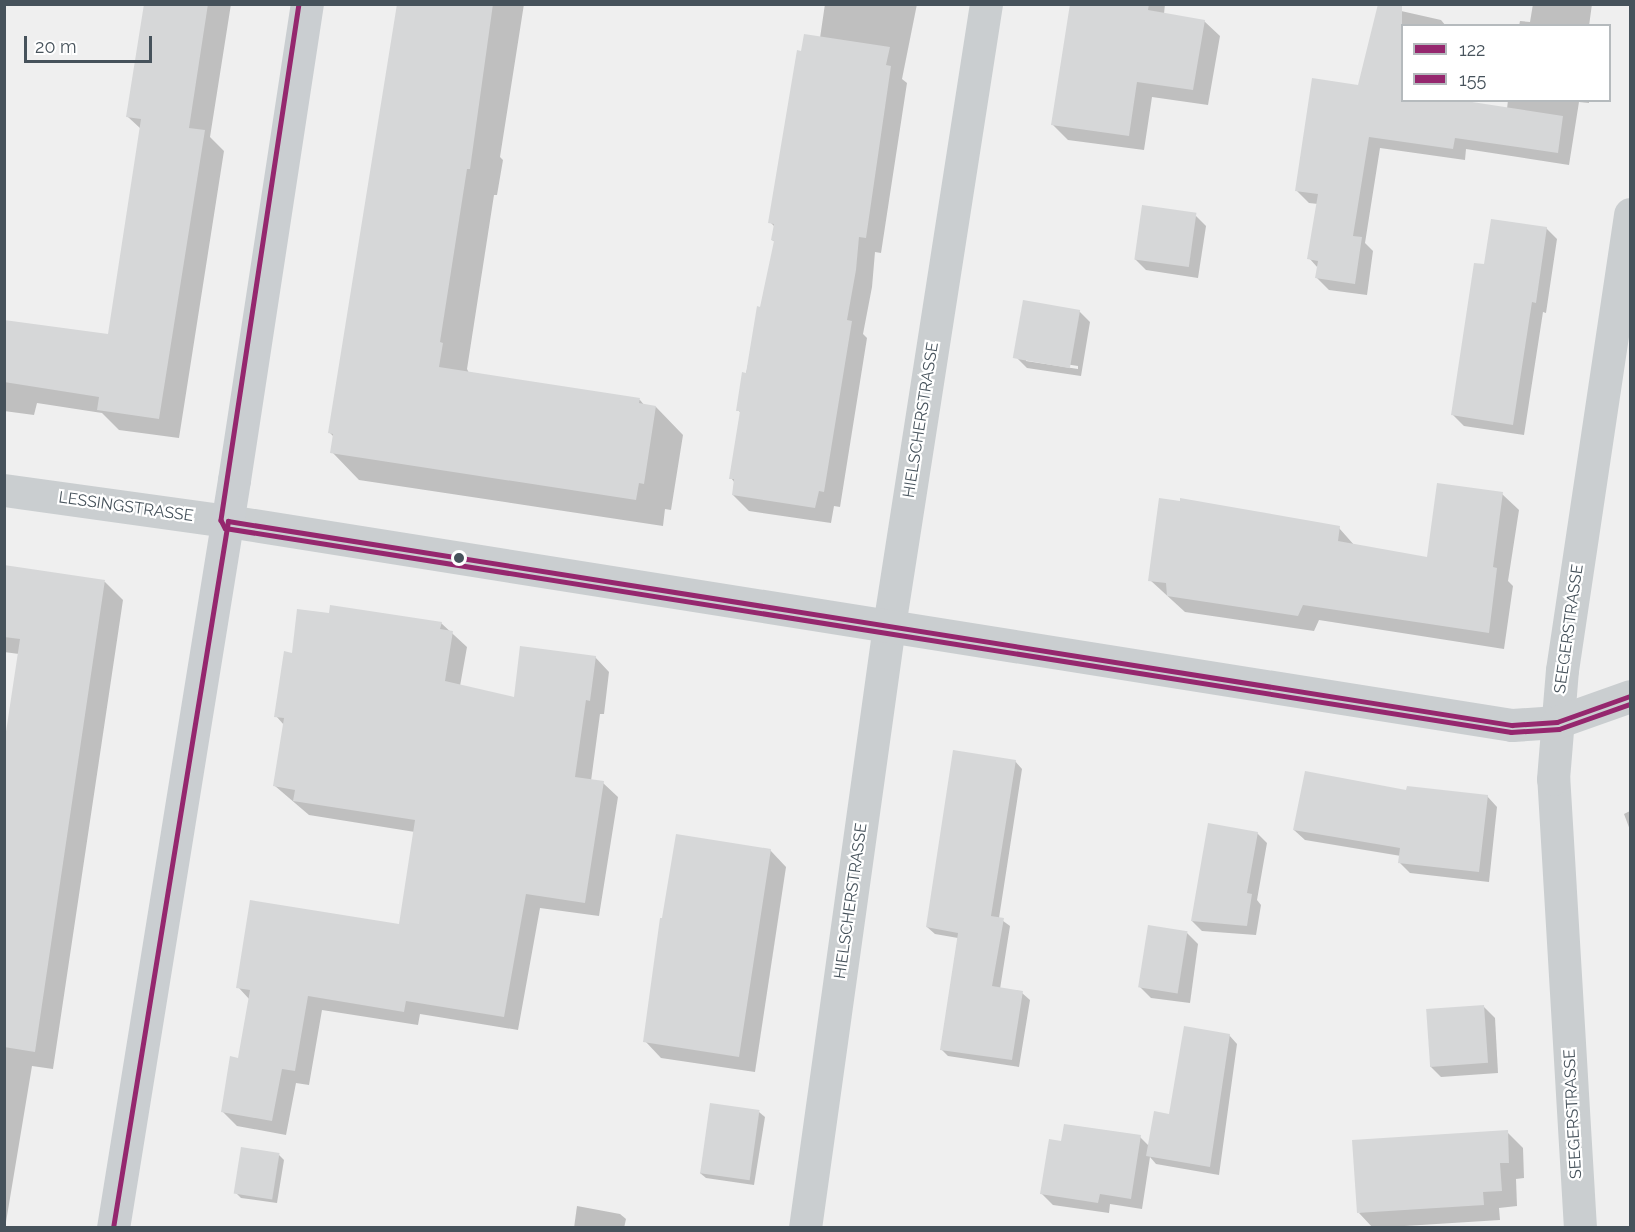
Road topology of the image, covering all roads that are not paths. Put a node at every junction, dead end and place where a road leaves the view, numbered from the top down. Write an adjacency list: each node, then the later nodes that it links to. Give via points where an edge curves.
1 (307, 4): 5 (main road)
2 (986, 4): 6 (street, HIELSCHERSTRASSE)
3 (1630, 214): 8 (street, SEEGERSTRASSE)
4 (4, 490): 5 (street, LESSINGSTRASSE)
5 (228, 521): 6 (street, LESSINGSTRASSE); 9 (main road)
6 (889, 626): 8 (street, LESSINGSTRASSE, via 1512,725); 10 (street, HIELSCHERSTRASSE)
7 (1630, 696): 8 (street, LESSINGSTRASSE)
8 (1557, 722): 11 (street, SEEGERSTRASSE, via 1553,779)
9 (113, 1227)
10 (805, 1227)
11 (1580, 1227)

